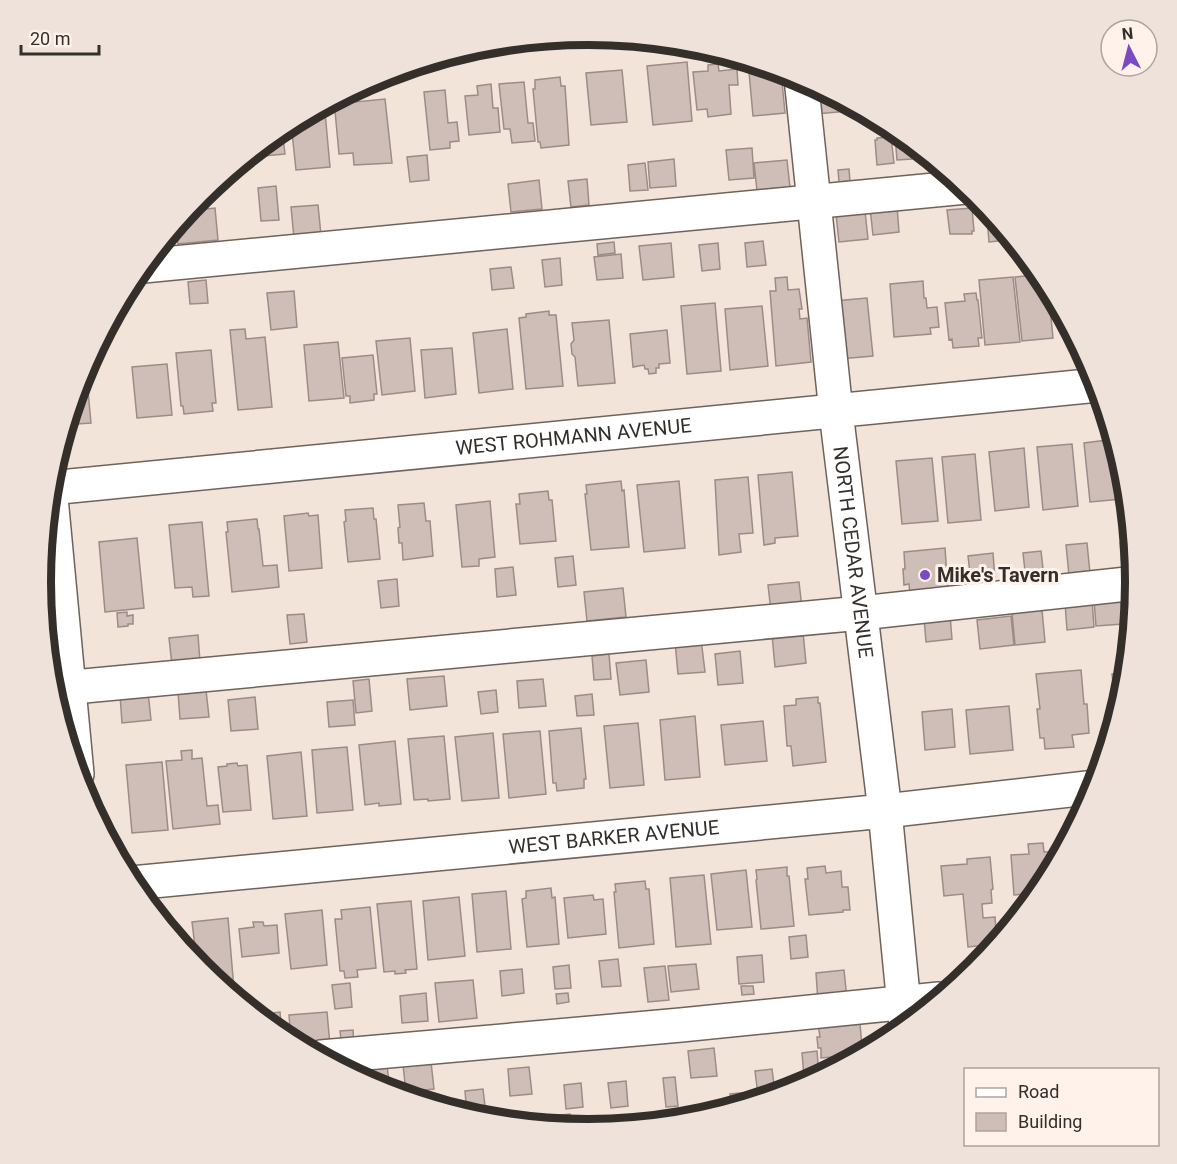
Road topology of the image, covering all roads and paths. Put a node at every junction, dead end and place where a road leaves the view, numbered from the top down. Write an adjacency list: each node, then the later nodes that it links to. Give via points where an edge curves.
1 (802, 90): 3 (street, NORTH CEDAR AVENUE)
2 (953, 188): 3 (street)
3 (814, 200): 4 (street); 6 (street, NORTH CEDAR AVENUE)
4 (155, 265)
5 (1089, 386): 6 (street, WEST ROHMANN AVENUE)
6 (837, 412): 7 (street, WEST ROHMANN AVENUE); 10 (street, NORTH CEDAR AVENUE)
7 (60, 486)
8 (53, 547): 11 (street)
9 (1126, 584): 10 (street)
10 (861, 613): 12 (street); 14 (street, NORTH CEDAR AVENUE)
11 (59, 670)
12 (62, 688)
13 (1085, 788): 14 (street, WEST BARKER AVENUE)
14 (885, 811): 15 (street, WEST BARKER AVENUE); 16 (street, NORTH CEDAR AVENUE)
15 (143, 882)
16 (905, 1014): 17 (street, via 681,1025)
17 (336, 1056)

